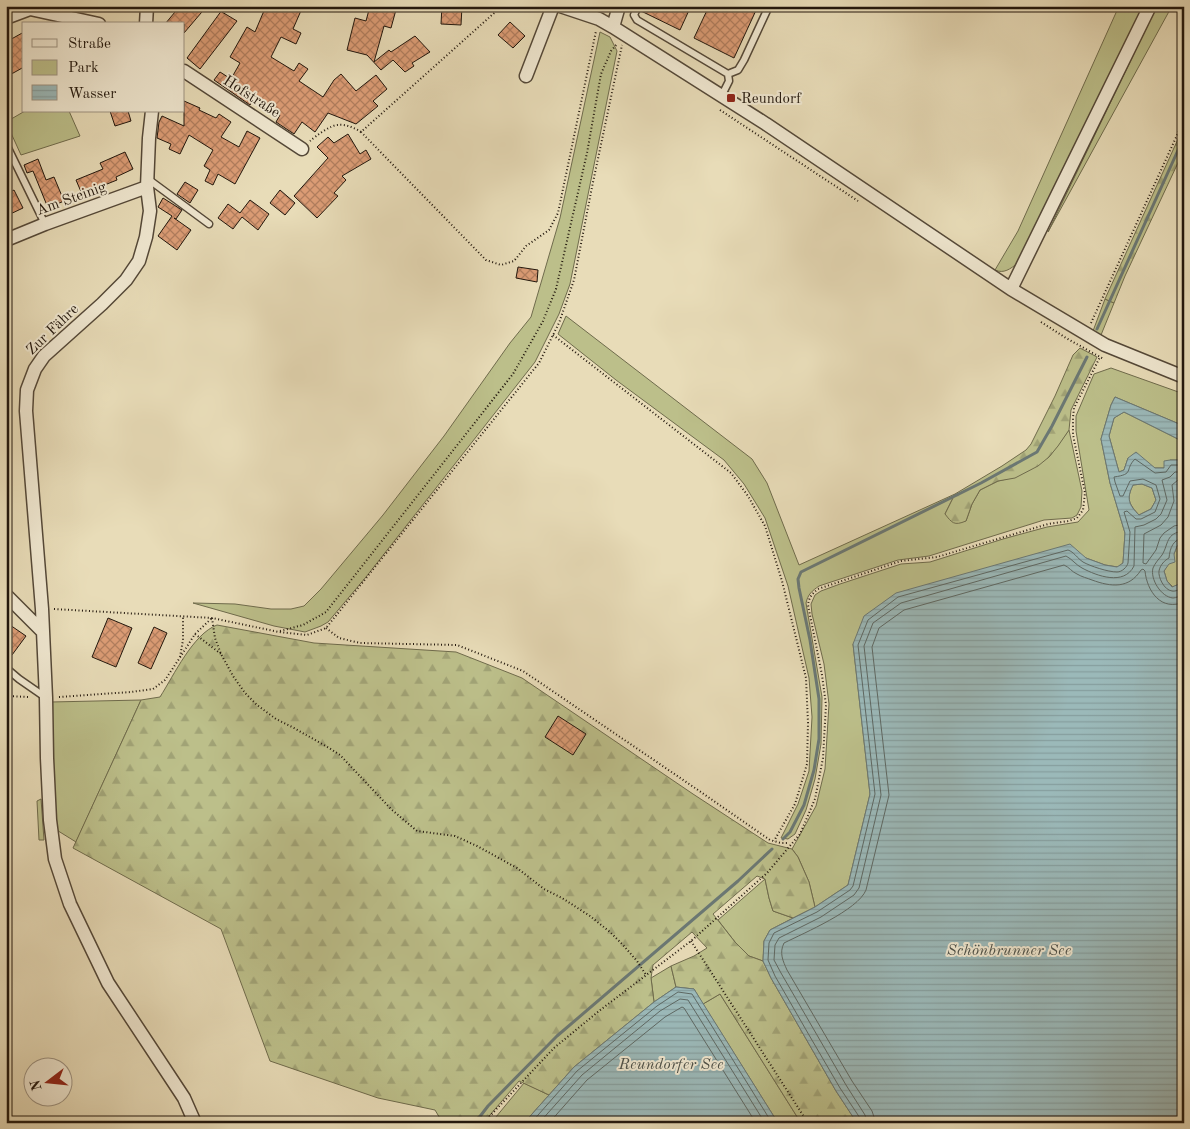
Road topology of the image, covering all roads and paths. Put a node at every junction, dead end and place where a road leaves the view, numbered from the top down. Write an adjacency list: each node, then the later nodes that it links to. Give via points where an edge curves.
1 (147, 6): 13 (street)
2 (502, 6): 24 (path)
3 (553, 6): 19 (street)
4 (560, 6): 11 (street)
5 (619, 6): 14 (street)
6 (638, 6): 18 (lane, via 634,15 637,20)
7 (769, 6): 18 (lane, via 738,70)
8 (1150, 6): 32 (street)
9 (32, 8): 10 (street); 12 (street)
10 (6, 18)
11 (599, 19): 14 (street); 24 (path, via 558,213 549,230 526,246 514,261 501,265 486,260)
12 (91, 22)
13 (146, 22)
14 (613, 27): 20 (street)
15 (620, 40): 43 (path, via 601,74 556,289 543,321 513,374 326,612 303,625)
16 (622, 45): 33 (path, via 574,280)
17 (185, 72): 26 (street, Hofstraße)
18 (728, 74): 20 (lane, via 729,81)
19 (526, 76)
20 (722, 95): 32 (street)
21 (713, 106): 28 (path)
22 (152, 112): 27 (street, Zur Fähre)
23 (1184, 120): 34 (path)
24 (361, 132): 26 (path, via 337,124)
25 (6, 144): 29 (lane)
26 (302, 149)
27 (148, 183): 29 (street, Am Steinig); 30 (lane); 38 (street, Zur Fähre, via 150,211 139,261 126,280 44,356 27,390)
28 (862, 204)
29 (45, 224): 31 (street, Am Steinig)
30 (210, 224)
31 (6, 240)
32 (1011, 289): 34 (street)
33 (553, 335): 41 (path, via 539,363); 50 (path, via 731,472 765,526 806,678 808,723 807,764 795,804)
34 (1086, 335): 36 (street)
35 (1100, 357): 51 (path, via 1074,408 1073,435 1084,493 1083,510 1077,518 937,557 901,562 812,593 808,605 826,705 823,758 815,799 800,834)
36 (1184, 377)
37 (6, 595): 42 (street)
38 (42, 609): 39 (path); 42 (street, Zur Fähre)
39 (183, 616): 40 (path); 46 (path)
40 (212, 618): 43 (path); 44 (path); 45 (path)
41 (326, 628): 43 (path, via 307,635); 50 (path, via 339,638 360,643 457,646 523,672)
42 (43, 632): 49 (street, Zur Fähre)
43 (279, 632)
44 (195, 634): 45 (path); 46 (path)
45 (221, 654): 53 (path, via 233,676 256,705 340,755 391,809 417,830 455,836 517,868 610,932)
46 (179, 659): 49 (path, via 164,680 152,689)
47 (6, 668): 49 (lane)
48 (6, 696): 49 (path)
49 (46, 703): 54 (street, Zur Fähre, via 50,820 55,859 70,904 108,983 184,1098)
50 (774, 842): 51 (path)
51 (791, 843): 52 (path, via 755,884)
52 (691, 941): 53 (path); 56 (path)
53 (646, 976): 55 (path, via 554,1048)
54 (195, 1123)
55 (486, 1123)
56 (808, 1123)

